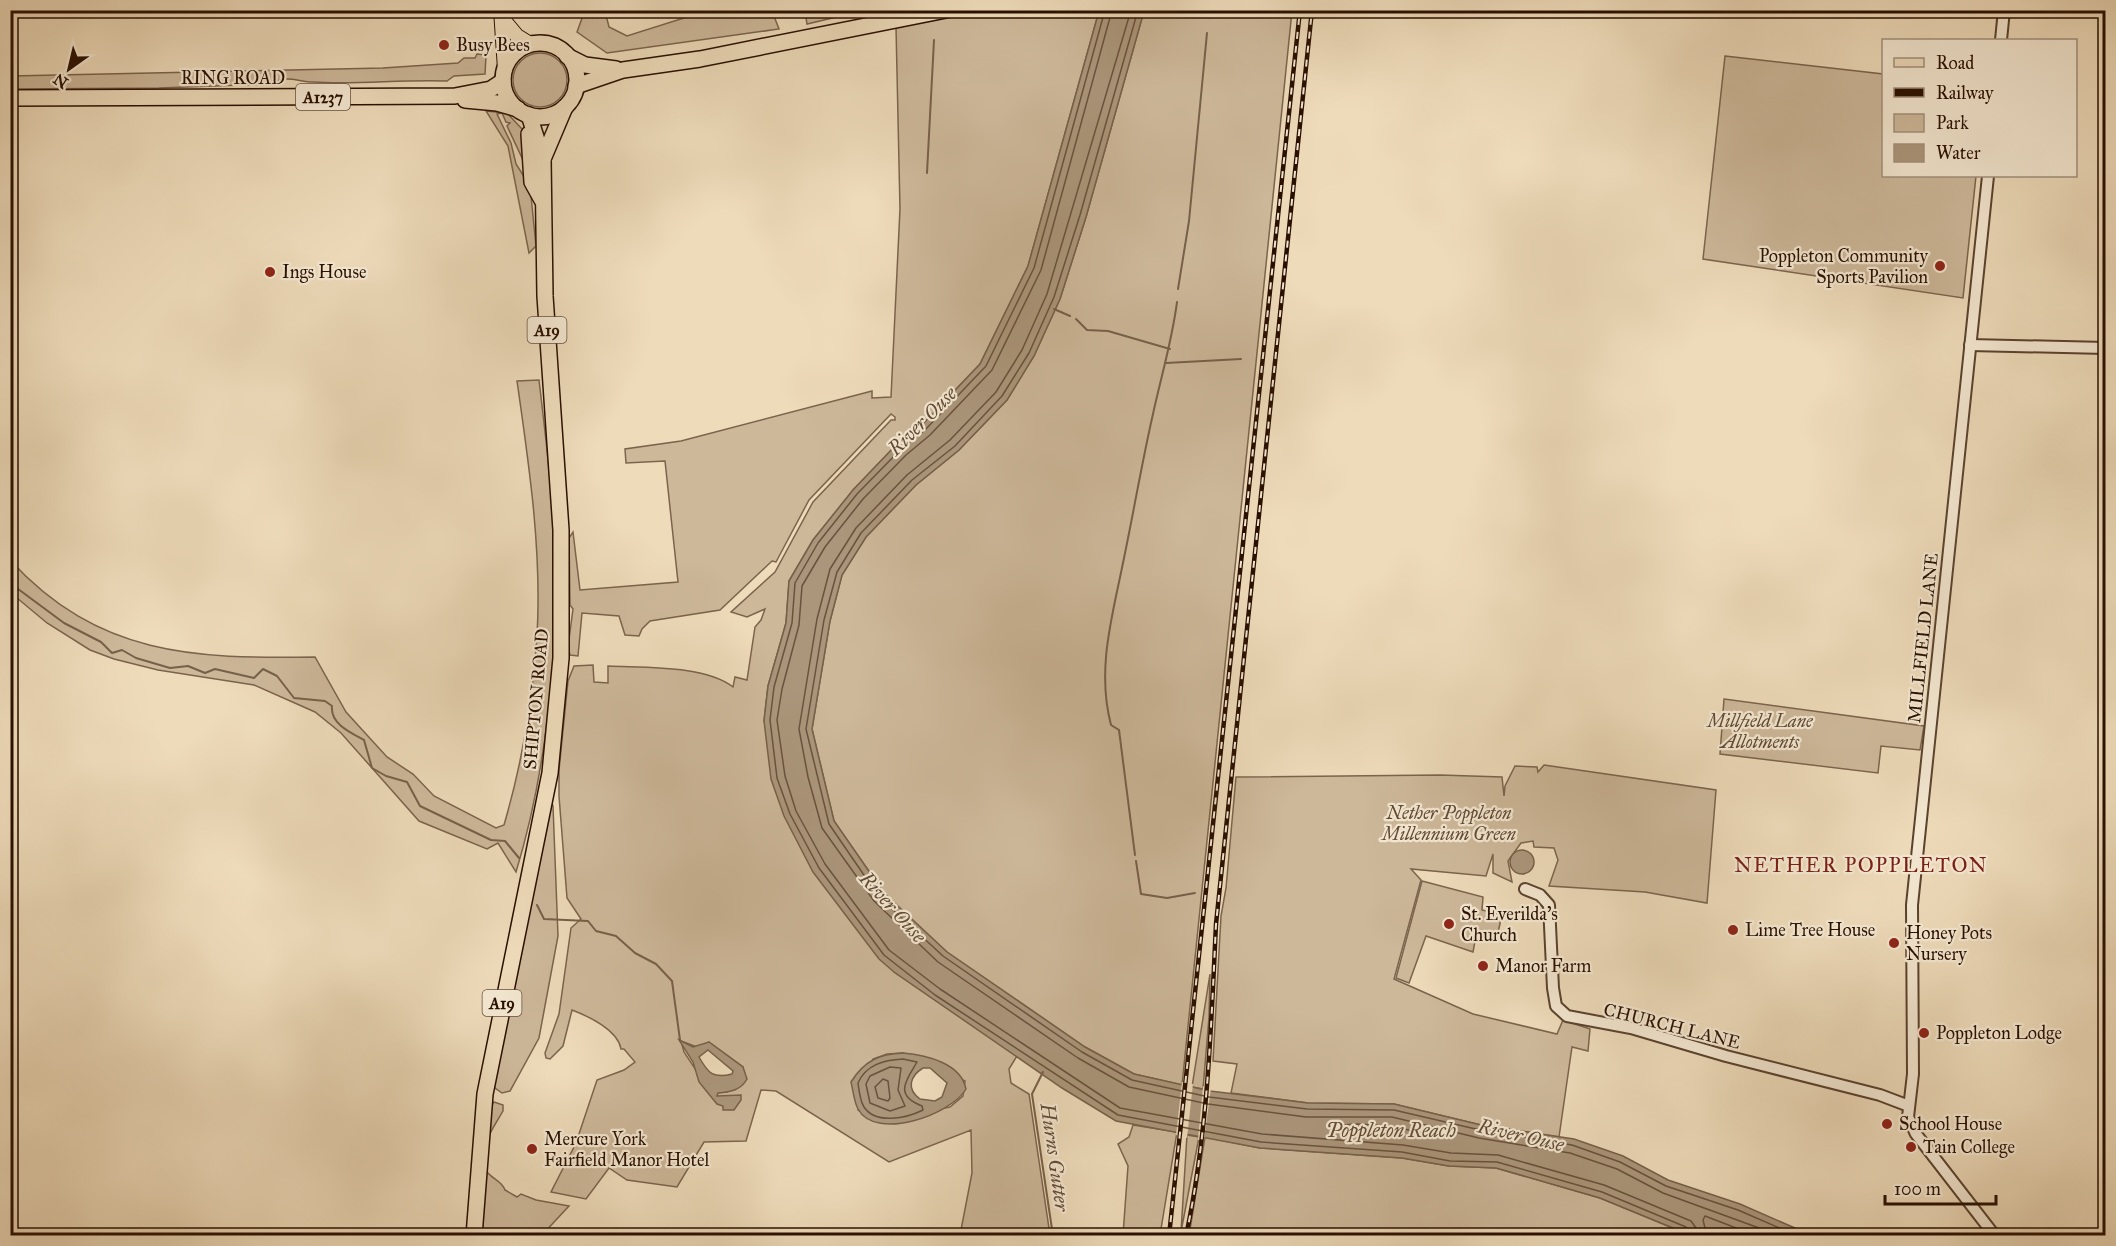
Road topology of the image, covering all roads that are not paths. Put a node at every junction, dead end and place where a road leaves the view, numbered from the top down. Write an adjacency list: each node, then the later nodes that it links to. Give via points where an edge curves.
1 (946, 10): 7 (highway)
2 (2004, 10): 4 (street)
3 (501, 14): 5 (main road, via 517,36); 8 (main road)
4 (2001, 39)
5 (530, 44): 6 (highway, via 549,44); 8 (highway, via 512,56)
6 (567, 56): 9 (highway, via 585,65); 10 (highway, via 575,70)
7 (663, 65): 9 (highway); 15 (highway, via 641,77 585,91)
8 (504, 70): 11 (highway, via 487,81 452,86); 12 (highway, RING ROAD / A1237, via 491,89); 14 (highway, via 507,96)
9 (623, 70): 10 (highway)
10 (576, 86): 15 (highway)
11 (431, 96): 12 (highway, RING ROAD / A1237); 13 (highway, RING ROAD / A1237)
12 (455, 96): 14 (highway, RING ROAD / A1237)
13 (10, 98)
14 (518, 110): 15 (highway, via 553,114); 16 (highway, SHIPTON ROAD / A19); 18 (highway, via 528,132 532,182)
15 (563, 111): 16 (highway, SHIPTON ROAD / A19)
16 (543, 159): 18 (highway, SHIPTON ROAD / A19)
17 (1988, 177): 19 (street, MILLFIELD LANE)
18 (542, 200): 23 (highway, SHIPTON ROAD / A19, via 561,530 561,658 550,773 485,1094)
19 (1970, 345): 20 (street); 22 (street, MILLFIELD LANE, via 1914,884 1913,1074)
20 (2106, 348)
21 (1525, 889): 22 (street, CHURCH LANE, via 1540,895 1549,905 1553,988 1556,1006 1567,1016 1631,1028)
22 (1909, 1106): 24 (street, via 1911,1126 1917,1136)
23 (474, 1236)
24 (1995, 1236)

